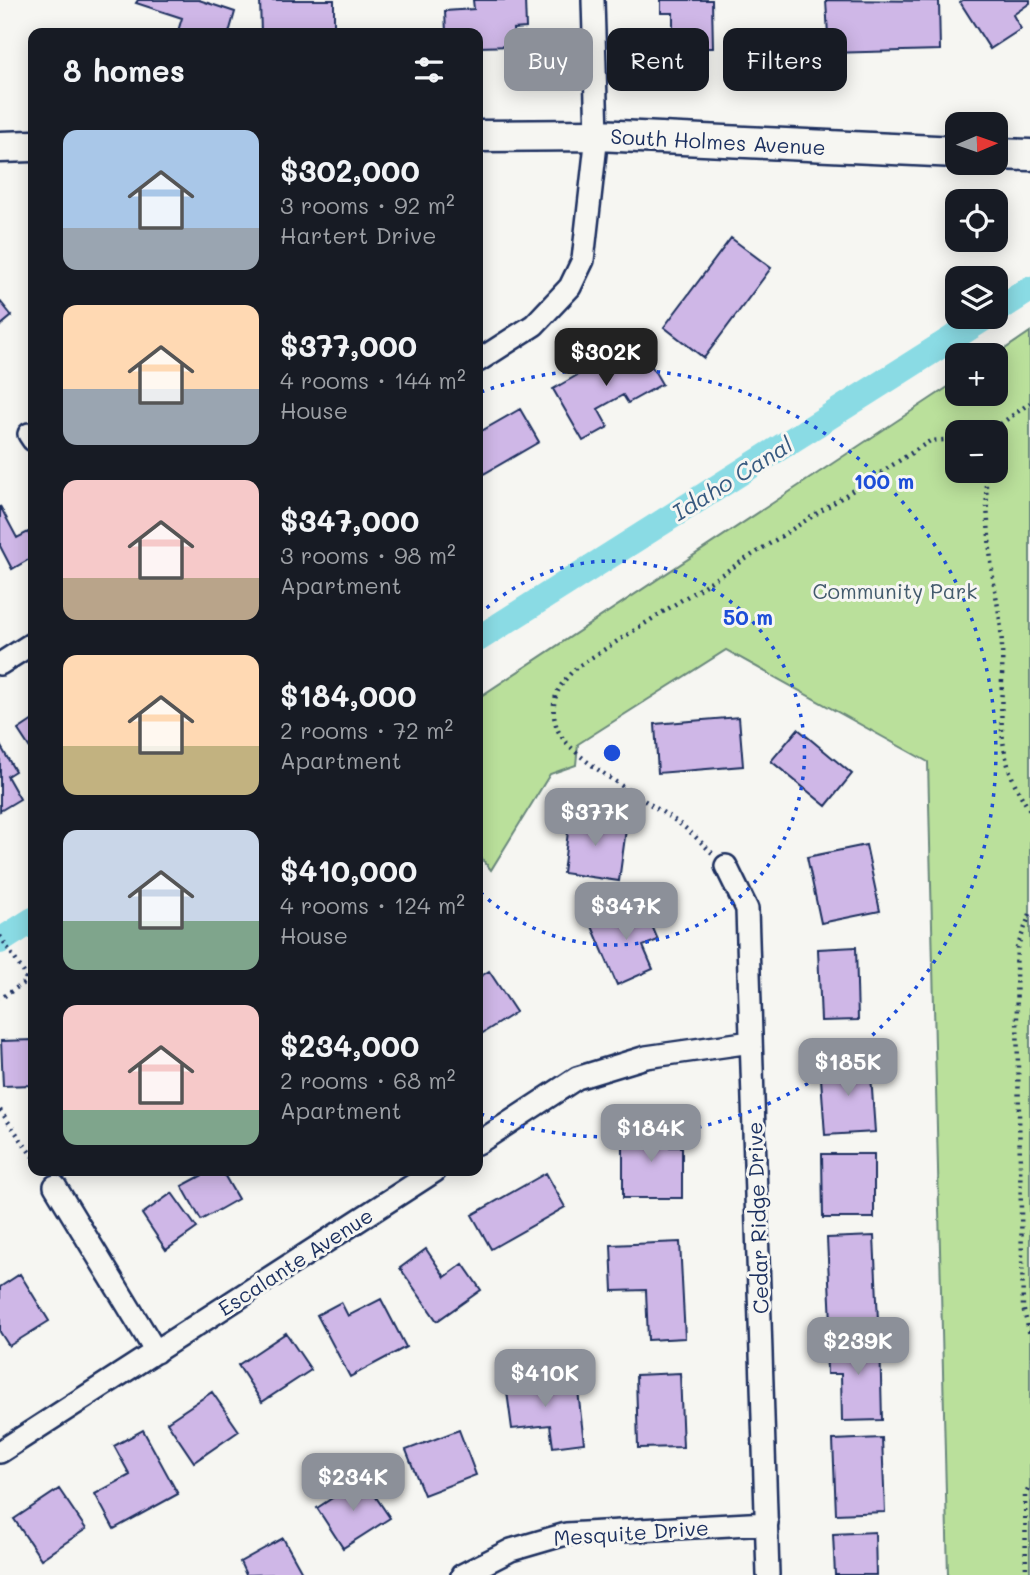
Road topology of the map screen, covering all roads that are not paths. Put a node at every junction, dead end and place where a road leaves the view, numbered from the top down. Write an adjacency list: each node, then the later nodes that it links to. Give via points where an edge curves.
1 (593, 0): 2 (street)
2 (597, 135): 3 (main road, South Holmes Avenue); 6 (main road, South Holmes Avenue); 9 (street, via 583,260 570,287 534,325)
3 (483, 136)
4 (28, 146): 5 (main road)
5 (0, 147)
6 (945, 151)
7 (1008, 154): 8 (main road)
8 (1030, 155)
9 (483, 358)
10 (28, 646): 11 (street)
11 (0, 664)
12 (726, 866): 13 (street, Cedar Ridge Drive, via 747,909)
13 (751, 1042): 14 (street, via 646,1057 578,1079); 19 (street, Cedar Ridge Drive)
14 (483, 1140)
15 (427, 1176): 17 (street, Escalante Avenue)
16 (55, 1186): 17 (street)
17 (156, 1352): 18 (street, Escalante Avenue)
18 (0, 1452)
19 (767, 1523): 20 (street, Mesquite Drive, via 566,1534 511,1550); 21 (street, Cedar Ridge Drive)
20 (461, 1575)
21 (768, 1575)

